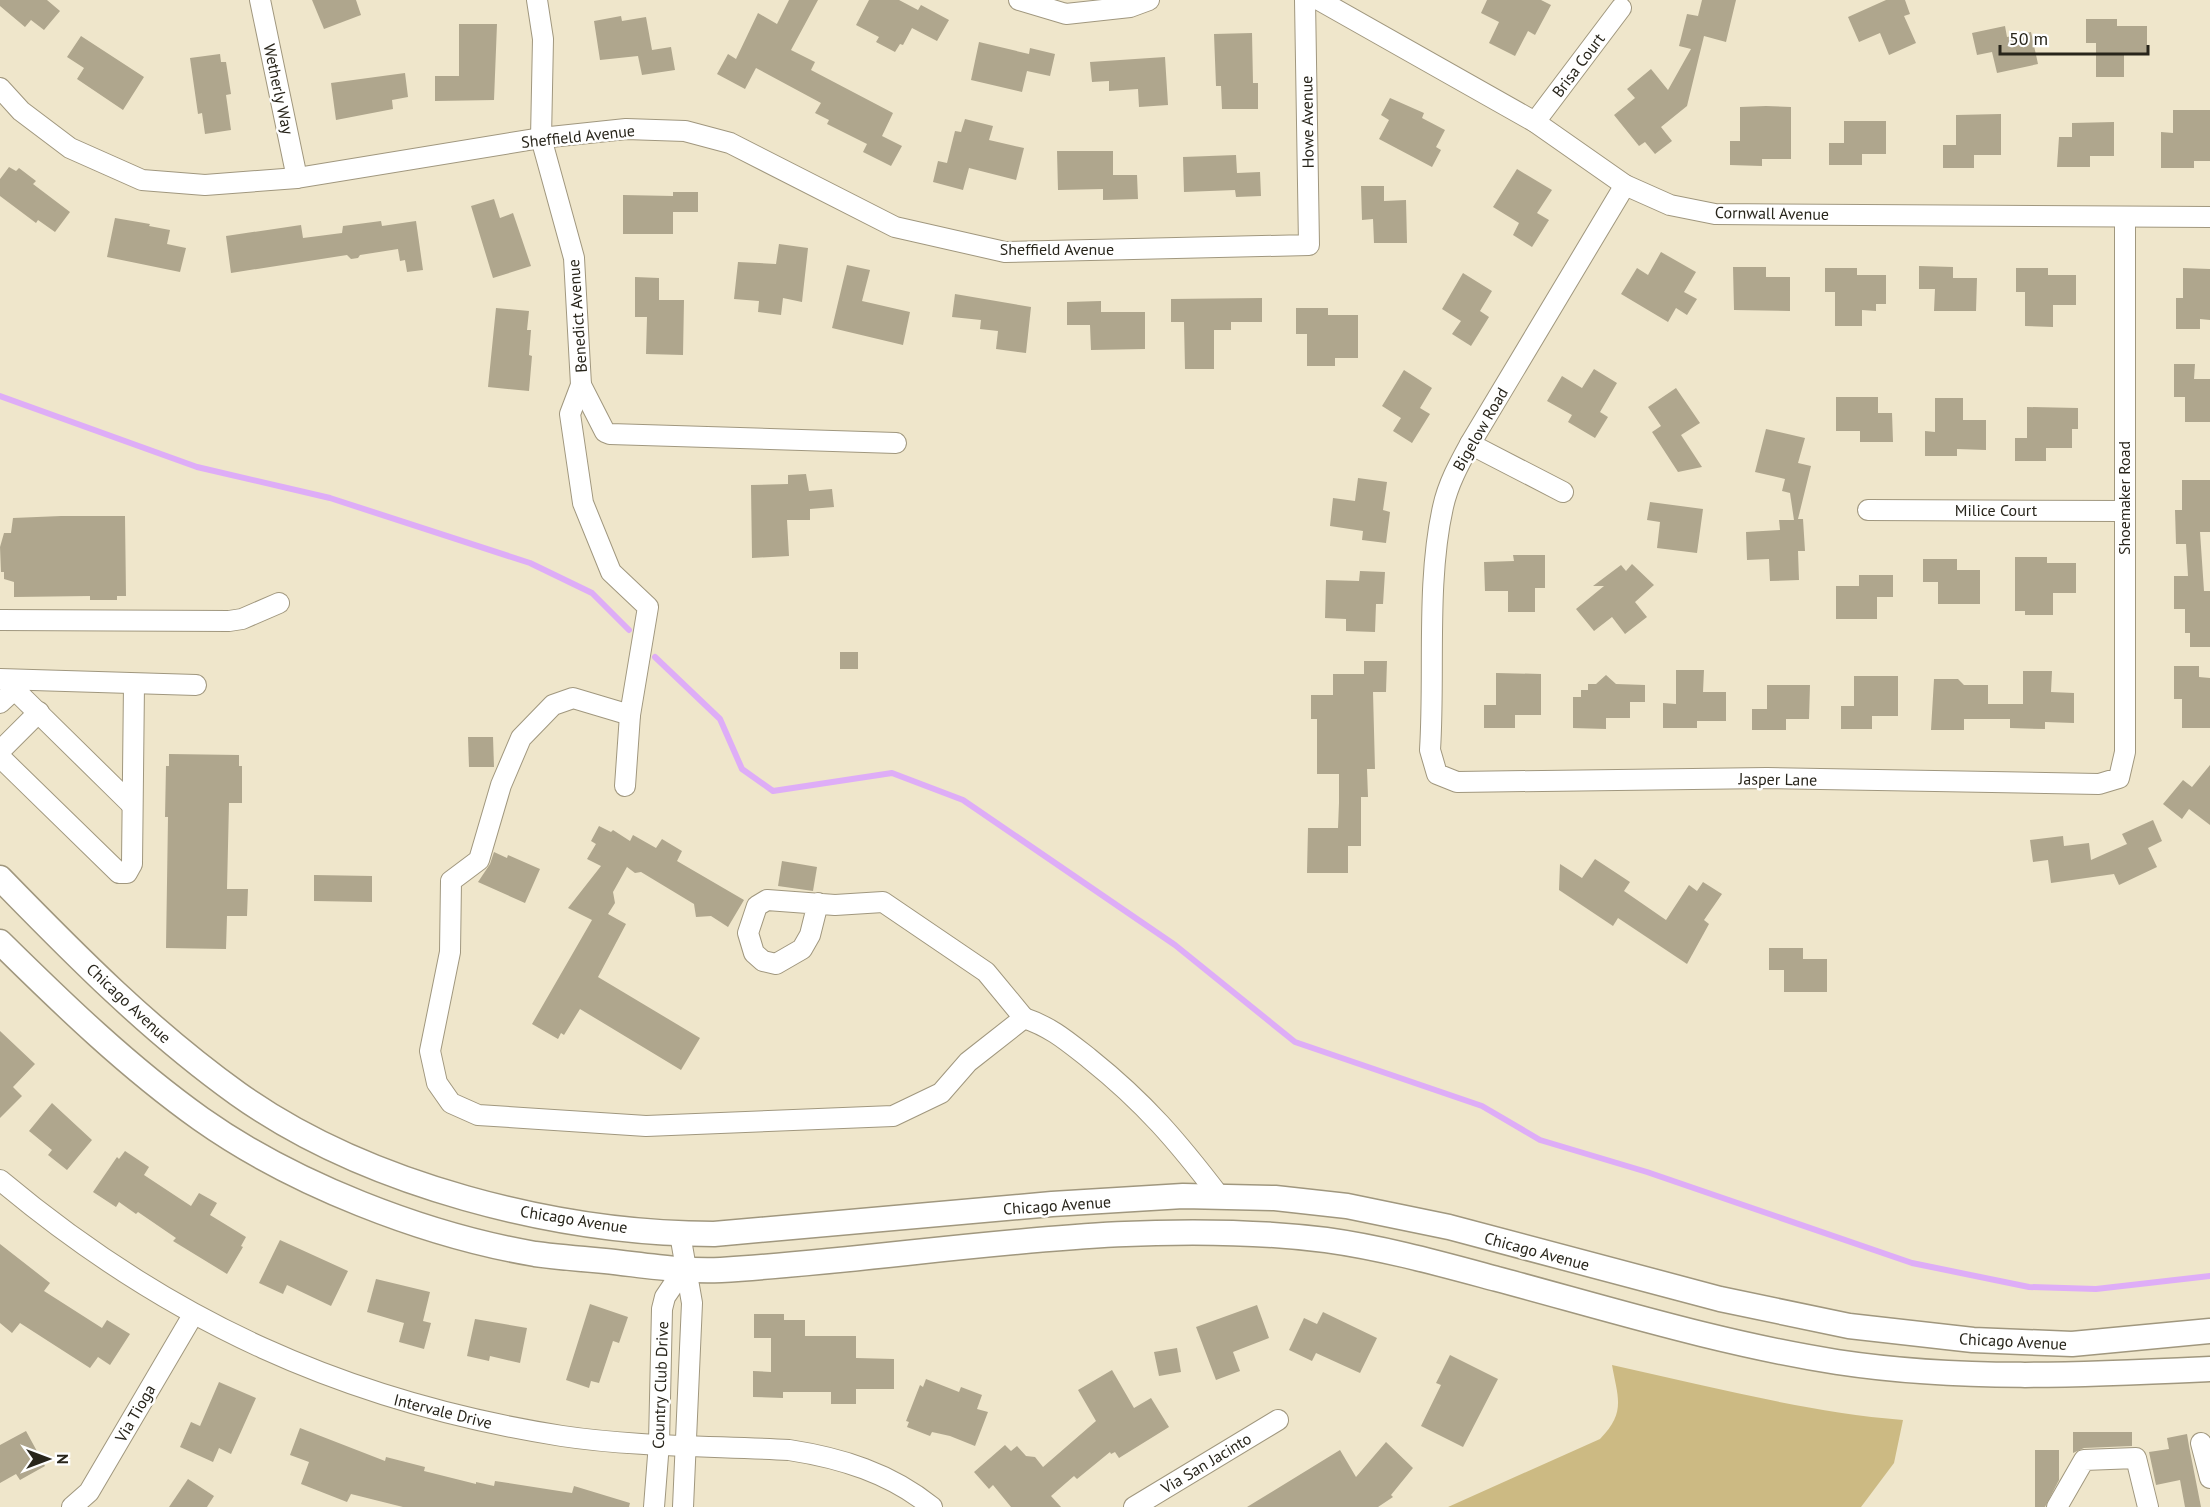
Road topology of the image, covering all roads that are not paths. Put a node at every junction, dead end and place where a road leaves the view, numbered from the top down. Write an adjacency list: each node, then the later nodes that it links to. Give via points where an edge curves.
1 (260, 0): 11 (street, Wetherly Way)
2 (537, 0): 10 (street, Benedict Avenue, via 543,39)
3 (1019, 0): 4 (street, via 1066,14 1130,7)
4 (1149, 0)
5 (1305, 0): 15 (street, Howe Avenue)
6 (1319, 0): 9 (street, Cornwall Avenue)
7 (1621, 8): 9 (street, Brisa Court)
8 (0, 88): 11 (street, Sheffield Avenue, via 21,111 70,147 142,180 205,185)
9 (1535, 122): 12 (street, Cornwall Avenue)
10 (541, 138): 11 (street, Sheffield Avenue); 15 (street, Sheffield Avenue, via 626,129 685,131 730,142 895,227 1005,252); 16 (street, Benedict Avenue, via 574,258)
11 (297, 178)
12 (1625, 185): 13 (street, Cornwall Avenue, via 1670,205 1714,214); 18 (street, Bigelow Road)
13 (2125, 217): 14 (street, Cornwall Avenue); 21 (street, Shoemaker Road)
14 (2210, 217)
15 (1309, 245)
16 (581, 385): 17 (street, via 605,432 610,434); 29 (street, via 570,414 583,503 611,572 648,607)
17 (896, 443)
18 (1470, 444): 19 (street); 32 (street, Bigelow Road, via 1453,474 1443,506 1436,553 1430,750)
19 (1563, 492)
20 (1868, 510): 21 (street, Milice Court)
21 (2124, 511): 33 (street, Shoemaker Road, via 2125,752)
22 (279, 603): 23 (street, via 229,621)
23 (0, 620)
24 (13, 683): 25 (street); 27 (street); 28 (street)
25 (134, 684): 26 (street); 35 (street)
26 (196, 686)
27 (0, 703)
28 (39, 712): 30 (street); 35 (street)
29 (630, 715): 34 (street); 39 (street, via 573,698 553,705 521,738 501,785 479,860 451,881 450,952 430,1051 437,1083 451,1103 478,1115 646,1126 893,1116 941,1093 968,1062)
30 (0, 751)
31 (0, 757): 35 (street, via 119,873 127,873 132,864)
32 (1437, 774): 33 (street, Jasper Lane, via 1457,782 1767,778 2099,784)
33 (2119, 778)
34 (625, 786)
35 (132, 804)
36 (0, 878): 42 (main road, Chicago Avenue, via 165,1038 240,1095 306,1134 429,1188 545,1218)
37 (818, 903): 39 (street, via 883,902 986,972)
38 (0, 942): 43 (main road, Chicago Avenue, via 126,1061 205,1122 277,1164 407,1222 532,1253)
39 (1024, 1018): 41 (street, via 1047,1025 1132,1093 1175,1138)
40 (0, 1180): 44 (street, Intervale Drive, via 50,1222 120,1271)
41 (1221, 1197): 42 (main road, Chicago Avenue, via 1052,1204 771,1230); 45 (main road, Chicago Avenue, via 1275,1197 1358,1208 1449,1227 1720,1299 1848,1326 1972,1340 2072,1344)
42 (680, 1234): 43 (street, Country Club Drive)
43 (684, 1269): 46 (main road, Chicago Avenue, via 771,1266 1168,1233 1268,1234 1334,1241 1432,1262 1704,1334 1836,1362 1964,1376); 48 (street, Country Club Drive, via 665,1297 662,1309); 50 (street, Country Club Drive, via 692,1303)
44 (193, 1315): 48 (street, Intervale Drive, via 289,1361 370,1391 463,1418 565,1436); 52 (street, Via Tioga, via 89,1492)
45 (2210, 1331)
46 (2210, 1369)
47 (1278, 1420): 56 (street, Via San Jacinto)
48 (659, 1443): 50 (street, Intervale Drive); 53 (street, Country Club Drive)
49 (2201, 1443): 51 (street)
50 (687, 1444): 54 (street, Country Club Drive); 55 (street, Intervale Drive, via 823,1455 893,1480)
51 (2210, 1478)
52 (72, 1507)
53 (654, 1507)
54 (683, 1507)
55 (932, 1507)
56 (1134, 1507)
57 (2057, 1507): 58 (street, via 2084,1460 2136,1458)
58 (2148, 1507)

